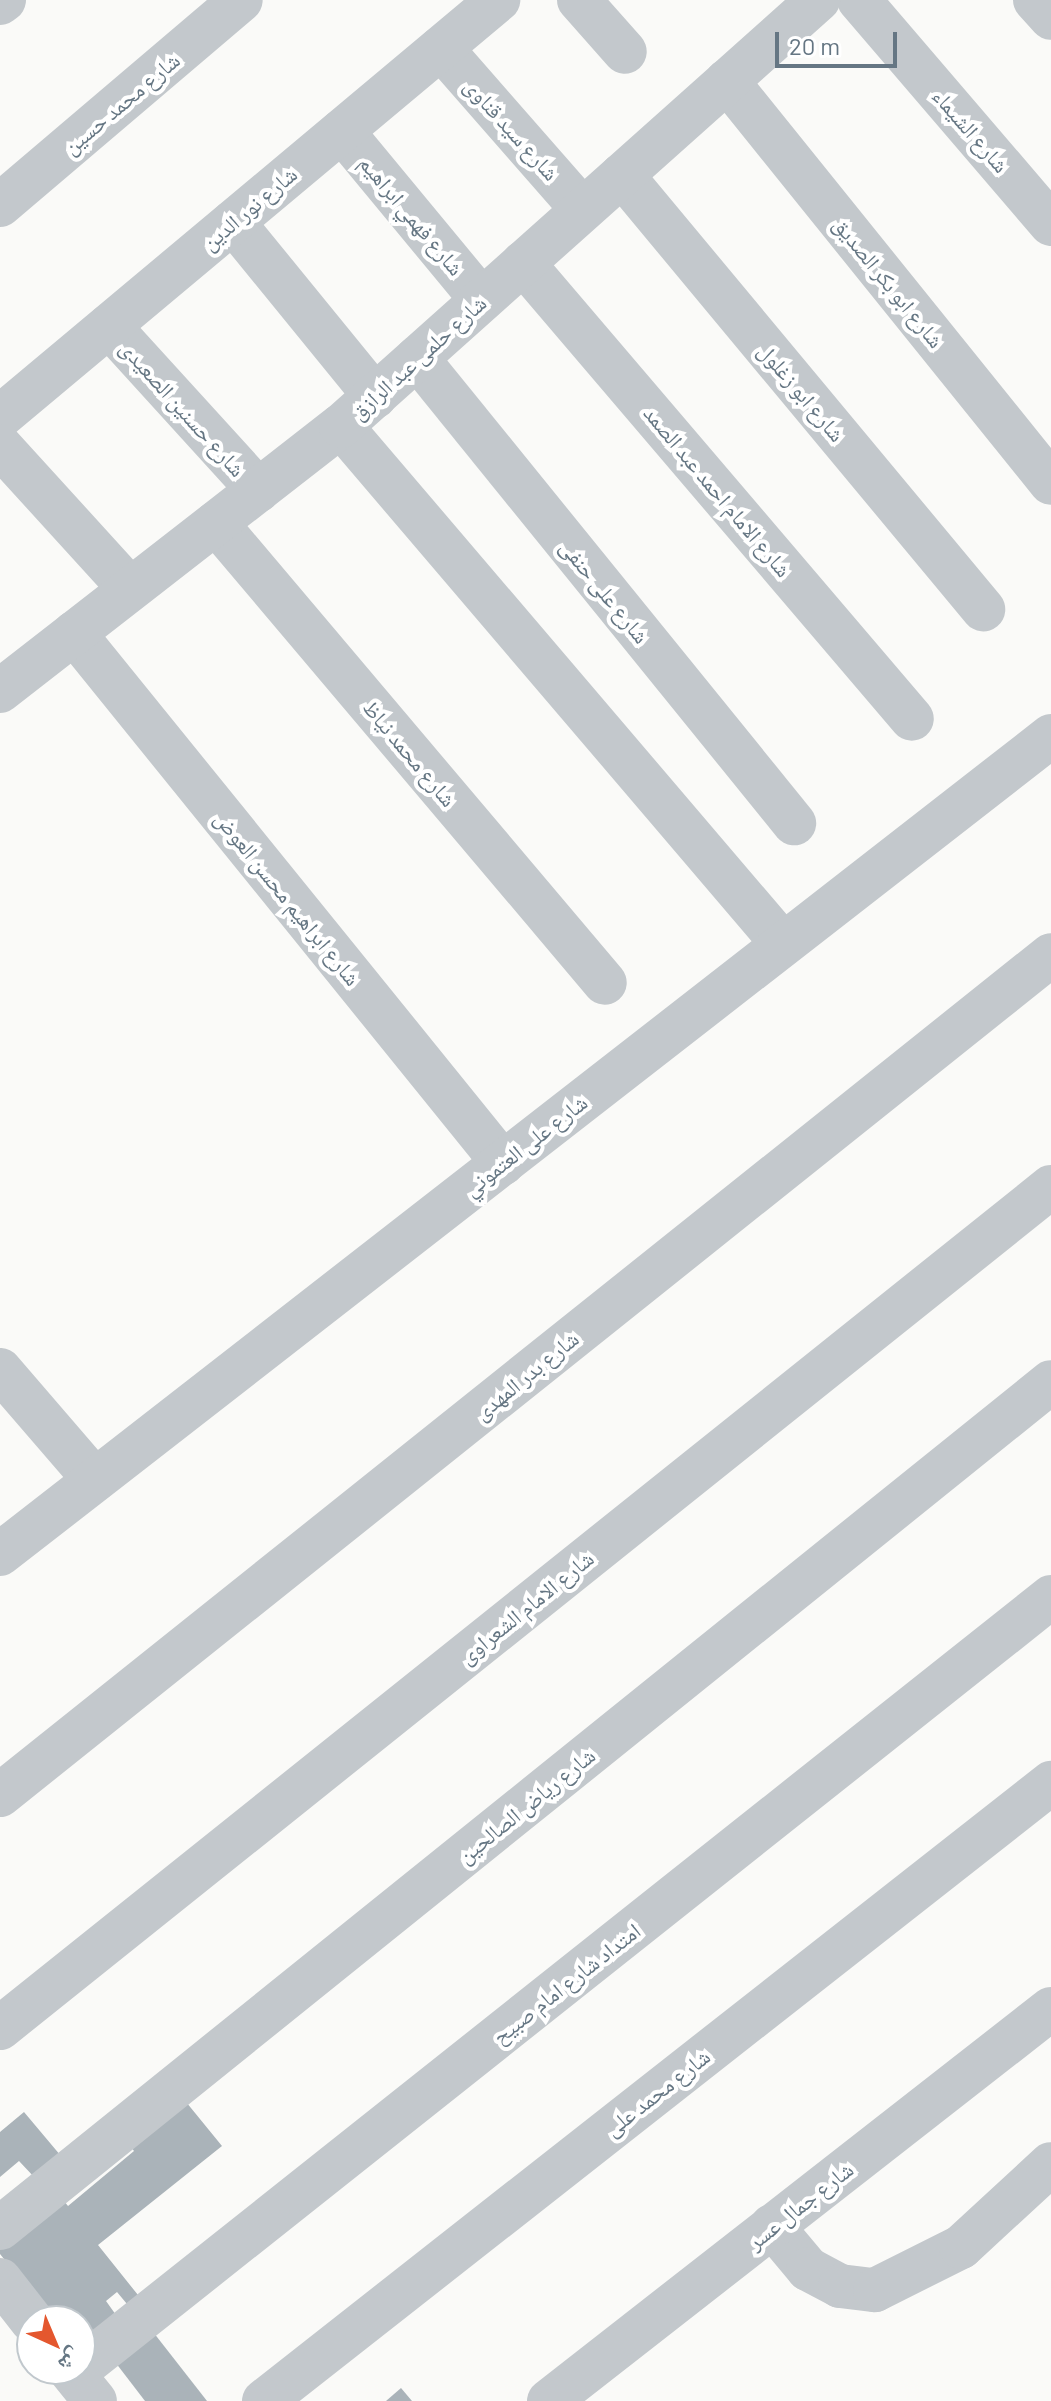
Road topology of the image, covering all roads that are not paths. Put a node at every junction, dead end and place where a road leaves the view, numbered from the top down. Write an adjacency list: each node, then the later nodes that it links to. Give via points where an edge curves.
1 (241, 0): 13 (street, شارع محمد حسين)
2 (498, 0): 8 (street, شارع نور الدين)
3 (579, 0): 9 (street)
4 (818, 0): 10 (street, شارع حلمى عبد الرازق)
5 (859, 0): 16 (street, شارع الشيماء)
6 (1035, 0): 7 (street)
7 (1051, 18)
8 (441, 48): 11 (street, شارع نور الدين); 14 (street, شارع سيد قناوى)
9 (625, 52)
10 (727, 81): 12 (street, شارع حلمى عبد الرازق); 25 (street, شارع ابو بكر الصديق)
11 (342, 131): 15 (street, شارع نور الدين); 18 (street, شارع فهمي ابراهيم)
12 (622, 175): 14 (street, شارع حلمى عبد الرازق); 29 (street, شارع ابو زغلول)
13 (0, 205)
14 (583, 210): 17 (street, شارع حلمى عبد الرازق)
15 (233, 222): 19 (street, شارع نور الدين); 21 (street)
16 (1051, 224)
17 (523, 263): 18 (street, شارع حلمى عبد الرازق); 32 (street, شارع الامام احمد عبد الصمد)
18 (482, 300): 20 (street, شارع حلمى عبد الرازق)
19 (109, 326): 22 (street, شارع نور الدين); 26 (street, شارع حسنين الصعيدى)
20 (417, 358): 21 (street, شارع حلمى عبد الرازق); 34 (street, شارع على حنفى)
21 (375, 396): 23 (street, شارع حلمى عبد الرازق)
22 (0, 417)
23 (341, 426): 26 (street, شارع حلمى عبد الرازق); 35 (street)
24 (0, 446): 28 (street)
25 (1051, 483)
26 (258, 490): 27 (street, شارع حلمى عبد الرازق)
27 (216, 523): 28 (street, شارع حلمى عبد الرازق); 37 (street, شارع محمد نياظ)
28 (130, 589): 30 (street, شارع حلمى عبد الرازق)
29 (983, 609)
30 (74, 633): 31 (street, شارع حلمى عبد الرازق); 38 (street, شارع ابراهيم محسن العوض)
31 (0, 691)
32 (912, 719)
33 (1051, 736): 35 (street, شارع على العتموني)
34 (794, 823)
35 (783, 944): 38 (street, شارع على العتموني)
36 (1051, 955): 46 (street, شارع بدر المهدى)
37 (605, 983)
38 (503, 1163): 42 (street, شارع على العتموني)
39 (1051, 1187): 48 (street, شارع الامام الشعراوى)
40 (0, 1370): 42 (street)
41 (1051, 1382): 51 (street, شارع رياض الصالحين)
42 (95, 1480): 43 (street, شارع على العتموني)
43 (0, 1554)
44 (1051, 1597): 54 (street, امتداد شارع امام صبيح)
45 (1051, 1783): 55 (street, شارع محمد على)
46 (0, 1795)
47 (1051, 2009): 50 (street, شارع جمال عسر)
48 (0, 2028)
49 (1051, 2164): 50 (street, via 961,2247 875,2290 840,2286 808,2269)
50 (772, 2226): 56 (street, شارع جمال عسر)
51 (0, 2228)
52 (0, 2280): 53 (street)
53 (20, 2305)
54 (96, 2362)
55 (264, 2401)
56 (549, 2401)

